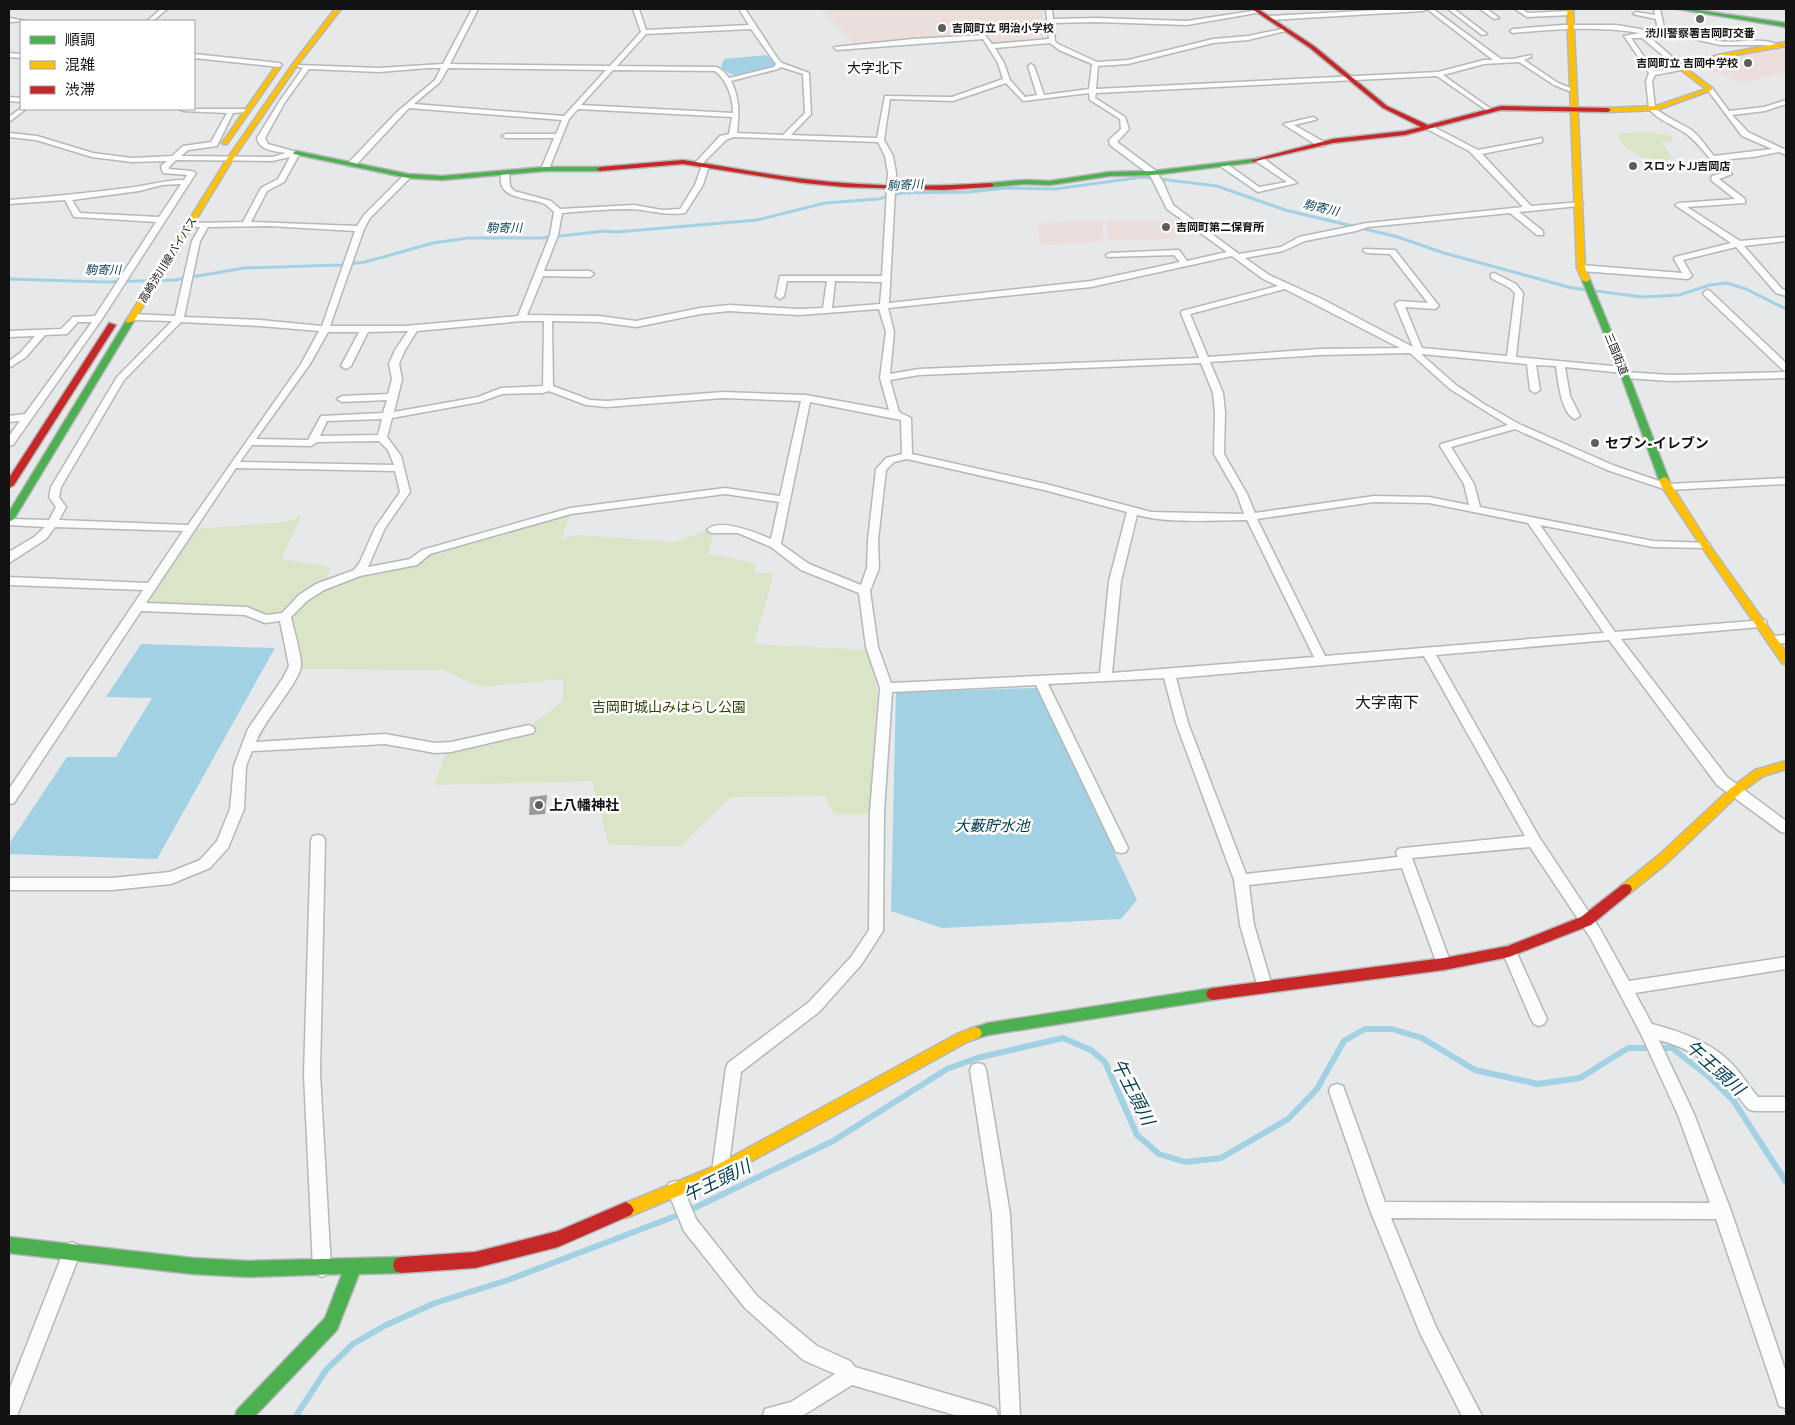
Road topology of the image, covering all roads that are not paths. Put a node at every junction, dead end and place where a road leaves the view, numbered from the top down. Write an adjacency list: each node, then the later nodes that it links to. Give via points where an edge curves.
1 (164, 9): 23 (street)
2 (338, 9): 47 (street, 高崎渋川線バイパス)
3 (475, 9): 50 (street)
4 (636, 9): 32 (street)
5 (742, 9): 27 (street)
6 (1049, 9): 25 (street)
7 (1332, 9): 19 (street)
8 (1410, 9): 9 (street); 16 (street)
9 (1424, 9)
10 (1430, 9): 44 (street)
11 (1451, 9): 35 (street)
12 (1483, 9): 22 (street)
13 (1518, 9): 17 (street, via 1527,15)
14 (1657, 9): 21 (street)
15 (1681, 9): 26 (street)
16 (1375, 10): 19 (street)
17 (1570, 11): 28 (street, 三国街道)
18 (1261, 13): 19 (street); 25 (street, via 1187,23); 30 (street)
19 (1338, 14)
20 (1636, 14): 21 (street)
21 (1658, 17): 34 (street)
22 (1496, 18)
23 (151, 20)
24 (1616, 20): 29 (street)
25 (1051, 21): 36 (street)
26 (1786, 25)
27 (754, 27): 32 (street); 45 (street, via 767,46 768,54)
28 (1571, 27): 29 (street); 31 (street); 60 (street, 三国街道)
29 (1616, 27): 33 (street)
30 (1287, 30): 46 (street, via 1248,38 1212,40 1128,62); 55 (street)
31 (1513, 31)
32 (644, 32): 51 (street)
33 (1643, 33): 34 (street); 52 (street); 53 (street, via 1627,36)
34 (1663, 33): 37 (street, via 1720,43)
35 (1484, 34)
36 (1052, 41): 38 (street); 46 (street, via 1063,51 1089,58)
37 (1782, 45): 52 (street, via 1718,57)
38 (990, 46): 39 (street, via 985,37); 57 (street)
39 (837, 48)
40 (195, 56): 43 (street)
41 (1530, 56): 42 (street)
42 (1520, 59): 44 (street); 60 (street, via 1556,84)
43 (282, 61): 73 (street)
44 (1499, 61): 54 (street)
45 (780, 64): 56 (street, via 776,68); 84 (street, via 806,73 809,105 808,114)
46 (1095, 64): 59 (street)
47 (294, 66): 49 (street); 93 (street, 高崎渋川線バイパス)
48 (1030, 66): 61 (street)
49 (307, 67): 50 (street, via 378,70); 89 (street, via 261,138 265,146)
50 (444, 67): 51 (street); 64 (street, via 438,81)
51 (610, 69): 56 (street, via 717,69); 65 (street)
52 (1683, 69): 53 (street); 58 (street)
53 (1652, 73): 67 (street, via 1649,81)
54 (1438, 74): 55 (street); 71 (street)
55 (1349, 77): 59 (street); 79 (street, via 1384,107)
56 (728, 80): 75 (street)
57 (1007, 80): 61 (street, via 1023,99); 85 (street, via 953,99 887,97)
58 (1710, 89): 67 (street); 74 (street)
59 (1092, 90): 61 (street); 101 (street, via 1092,99 1123,118 1125,129 1113,140 1114,143)
60 (1574, 91): 66 (street, 三国街道)
61 (1041, 97)
62 (216, 101): 70 (street)
63 (1786, 102): 74 (street, via 1765,109)
64 (409, 106): 76 (street); 96 (street, via 389,122)
65 (576, 107): 75 (street); 76 (street)
66 (1575, 109): 67 (street); 71 (street, via 1514,107); 107 (street, 三国街道)
67 (1652, 109): 92 (street, via 1698,140)
68 (22, 110): 78 (street)
69 (195, 110): 70 (street)
70 (203, 110): 72 (street)
71 (1489, 110): 79 (street)
72 (231, 111): 73 (street); 91 (street, via 214,144 186,148)
73 (246, 111): 95 (street)
74 (1729, 113): 88 (street, via 1746,134)
75 (736, 115): 80 (street)
76 (566, 118): 83 (street)
77 (1313, 119): 87 (street, via 1287,124)
78 (9, 120)
79 (1427, 126): 87 (street, via 1405,133); 90 (street)
80 (732, 134): 84 (street); 97 (street, via 723,138)
81 (9, 135): 91 (street, via 37,138 92,155 132,160)
82 (506, 136): 83 (street)
83 (559, 136): 99 (street)
84 (785, 137): 85 (street)
85 (880, 140): 104 (street, via 889,156)
86 (1539, 140): 90 (street)
87 (1321, 144): 94 (street)
88 (1783, 151): 92 (street)
89 (296, 153): 93 (street, via 272,159); 96 (street); 113 (street, via 281,180 264,190)
90 (1476, 153): 108 (street)
91 (174, 158): 95 (street); 103 (street, via 164,169 192,173)
92 (1712, 158): 118 (street, via 1728,175 1714,180 1742,201 1679,205)
93 (230, 159): 95 (street); 112 (street, 高崎渋川線バイパス)
94 (1260, 160): 98 (street); 98 (street, via 1292,183 1258,190)
95 (213, 162)
96 (352, 164): 102 (street)
97 (702, 164): 99 (street, via 682,162 598,169); 104 (street, via 804,181); 109 (street, via 699,185 682,211 620,207)
98 (1224, 166): 101 (street)
99 (545, 169): 100 (street)
100 (505, 173): 102 (street, via 456,178); 109 (street, via 506,186 511,193 548,203)
101 (1153, 173): 104 (street, via 974,187); 120 (street, via 1170,207)
102 (408, 176): 115 (street)
103 (186, 182): 105 (street, via 159,183 139,189); 111 (street)
104 (891, 185): 128 (street)
105 (67, 198): 106 (street); 111 (street, via 77,215)
106 (9, 202)
107 (1579, 204): 108 (street); 123 (street, 三国街道)
108 (1529, 209): 110 (street)
109 (558, 211): 124 (street, via 554,235)
110 (1512, 211): 116 (street); 120 (street, via 1360,227 1302,239 1283,249)
111 (162, 220): 137 (street)
112 (190, 224): 114 (street); 136 (street, 高崎渋川線バイパス)
113 (246, 224): 114 (street); 115 (street)
114 (205, 225): 139 (street, via 196,241)
115 (360, 228): 142 (street)
116 (1540, 233)
117 (1786, 239): 118 (street)
118 (1738, 244): 123 (street, via 1678,259 1688,276); 131 (street, via 1779,291)
119 (1367, 251): 146 (street, via 1392,252 1435,306 1399,304 1418,348)
120 (1236, 254): 122 (street); 129 (street, via 1266,277)
121 (1110, 255): 122 (street, via 1176,252)
122 (1185, 263): 133 (street, via 1091,284)
123 (1581, 268): 154 (street, 三国街道)
124 (538, 273): 125 (street); 138 (street)
125 (590, 274)
126 (1494, 276): 147 (street, via 1513,286 1518,293)
127 (831, 279): 128 (street); 132 (street, via 784,278); 134 (street)
128 (886, 279): 133 (street)
129 (1286, 286): 146 (street); 148 (street, via 1185,314)
130 (1708, 293): 153 (street)
131 (1786, 293)
132 (780, 296)
133 (882, 306): 134 (street); 156 (street, via 890,332)
134 (827, 311): 140 (street, via 700,310 636,324 599,319)
135 (120, 312): 176 (street)
136 (133, 317): 139 (street); 182 (street, 高崎渋川線バイパス)
137 (98, 318): 144 (street, via 76,319 64,332); 165 (street)
138 (522, 318): 140 (street); 141 (street)
139 (179, 319): 142 (street); 184 (street, via 120,379 56,486 54,497 61,507)
140 (548, 320): 157 (street)
141 (415, 327): 143 (street); 159 (street, via 394,364 397,379)
142 (325, 330): 143 (street); 170 (street, via 305,364)
143 (364, 330): 152 (street)
144 (42, 333): 145 (street); 151 (street)
145 (9, 334)
146 (1412, 350): 147 (street); 148 (street); 167 (street, via 1452,387)
147 (1511, 359): 149 (street)
148 (1206, 360): 156 (street, via 919,372); 181 (street, via 1218,393 1219,454)
149 (1531, 361): 150 (street); 158 (street)
150 (1560, 364): 154 (street); 164 (street, via 1565,396)
151 (9, 366)
152 (346, 366)
153 (1786, 368)
154 (1624, 372): 155 (street, via 1671,378); 177 (street, 三国街道)
155 (1786, 376)
156 (884, 378): 162 (street)
157 (548, 387): 160 (street, via 589,403 607,404 723,395); 163 (street, via 543,390 500,391 480,399)
158 (1535, 390)
159 (392, 397): 161 (street); 163 (street)
160 (806, 398): 162 (street); 178 (street)
161 (342, 399)
162 (896, 414): 172 (street, via 906,418)
163 (386, 416): 168 (street); 169 (street, via 324,418)
164 (1574, 416)
165 (26, 417): 166 (street); 171 (street)
166 (9, 419)
167 (1516, 426): 177 (street, via 1611,468); 180 (street, via 1446,446 1469,484)
168 (382, 438): 169 (street); 174 (street, via 389,443 400,462)
169 (313, 439): 170 (street, via 311,443)
170 (249, 442): 173 (street)
171 (9, 443)
172 (907, 456): 179 (street, via 1046,486); 193 (street, via 890,460 881,470 873,568)
173 (233, 465): 174 (street); 185 (street)
174 (399, 468): 190 (street, via 406,492 380,528)
175 (1786, 481): 177 (street)
176 (9, 484)
177 (1667, 487): 188 (street, 三国街道)
178 (786, 500): 187 (street); 190 (street, via 725,491 570,511 426,552 413,562)
179 (1134, 510): 181 (street, via 1174,517); 204 (street, via 1115,581)
180 (1476, 510): 181 (street, via 1429,500 1374,499); 183 (street)
181 (1251, 517): 201 (street)
182 (9, 521): 184 (street)
183 (1532, 521): 188 (street, via 1653,544); 197 (street)
184 (53, 524): 185 (street); 189 (street, via 39,538 17,549)
185 (191, 528): 192 (street)
186 (712, 530): 187 (street, via 739,530)
187 (775, 545): 193 (street, via 805,567)
188 (1705, 545): 196 (street, 三国街道)
189 (9, 559)
190 (358, 573): 195 (street, via 303,598)
191 (9, 581): 192 (street)
192 (152, 588): 194 (street)
193 (864, 592): 206 (street, via 872,647)
194 (138, 607): 195 (street, via 247,611 266,619); 211 (street)
195 (285, 616): 208 (street, via 295,666 254,729)
196 (1762, 623): 197 (street); 199 (street, 三国街道)
197 (1613, 637): 200 (street); 210 (street, via 1722,781)
198 (1786, 639): 199 (street)
199 (1773, 640): 202 (street, 三国街道)
200 (1428, 652): 201 (street); 214 (street)
201 (1321, 660): 203 (street)
202 (1786, 660)
203 (1170, 674): 204 (street); 217 (street, via 1182,723)
204 (1106, 677): 205 (street)
205 (1040, 680): 206 (street); 215 (street)
206 (886, 688): 230 (street, via 877,812 876,931 856,960 814,1007 734,1068)
207 (529, 730): 208 (street, via 435,748 385,739)
208 (247, 747): 218 (street, via 240,766 236,809 223,844 205,864 171,878 112,884)
209 (1786, 766): 210 (street, via 1758,773)
210 (1735, 791): 212 (street); 219 (street, via 1663,859)
211 (9, 799)
212 (1786, 828)
213 (318, 840): 236 (street, via 312,1074)
214 (1534, 841): 216 (street, via 1403,853); 219 (street)
215 (1121, 848)
216 (1407, 862): 217 (street); 222 (street)
217 (1240, 880): 223 (street)
218 (9, 884)
219 (1586, 921): 220 (street); 224 (street)
220 (1509, 951): 222 (street); 225 (street)
221 (1786, 963): 224 (street)
222 (1444, 964): 223 (street)
223 (1264, 986): 230 (street, via 988,1028 962,1038)
224 (1626, 988): 226 (street)
225 (1538, 1019)
226 (1647, 1030): 229 (street, via 1676,1037 1719,1062 1754,1104); 233 (street, via 1686,1114)
227 (978, 1070): 244 (street, via 1001,1214)
228 (1337, 1091): 232 (street)
229 (1786, 1104)
230 (720, 1171): 231 (street)
231 (678, 1196): 237 (street, via 558,1239 475,1260); 238 (street, via 690,1225 751,1302 810,1353)
232 (1379, 1210): 233 (street); 245 (street, via 1429,1333)
233 (1722, 1210): 239 (street)
234 (9, 1245): 235 (street)
235 (72, 1250): 236 (street, via 193,1266); 240 (street)
236 (322, 1268): 237 (street)
237 (353, 1268): 241 (street, via 330,1324)
238 (850, 1374): 242 (street, via 795,1410); 243 (street)
239 (1786, 1399)
240 (9, 1412)
241 (243, 1416)
242 (772, 1416)
243 (988, 1416)
244 (1010, 1416)
245 (1472, 1416)

